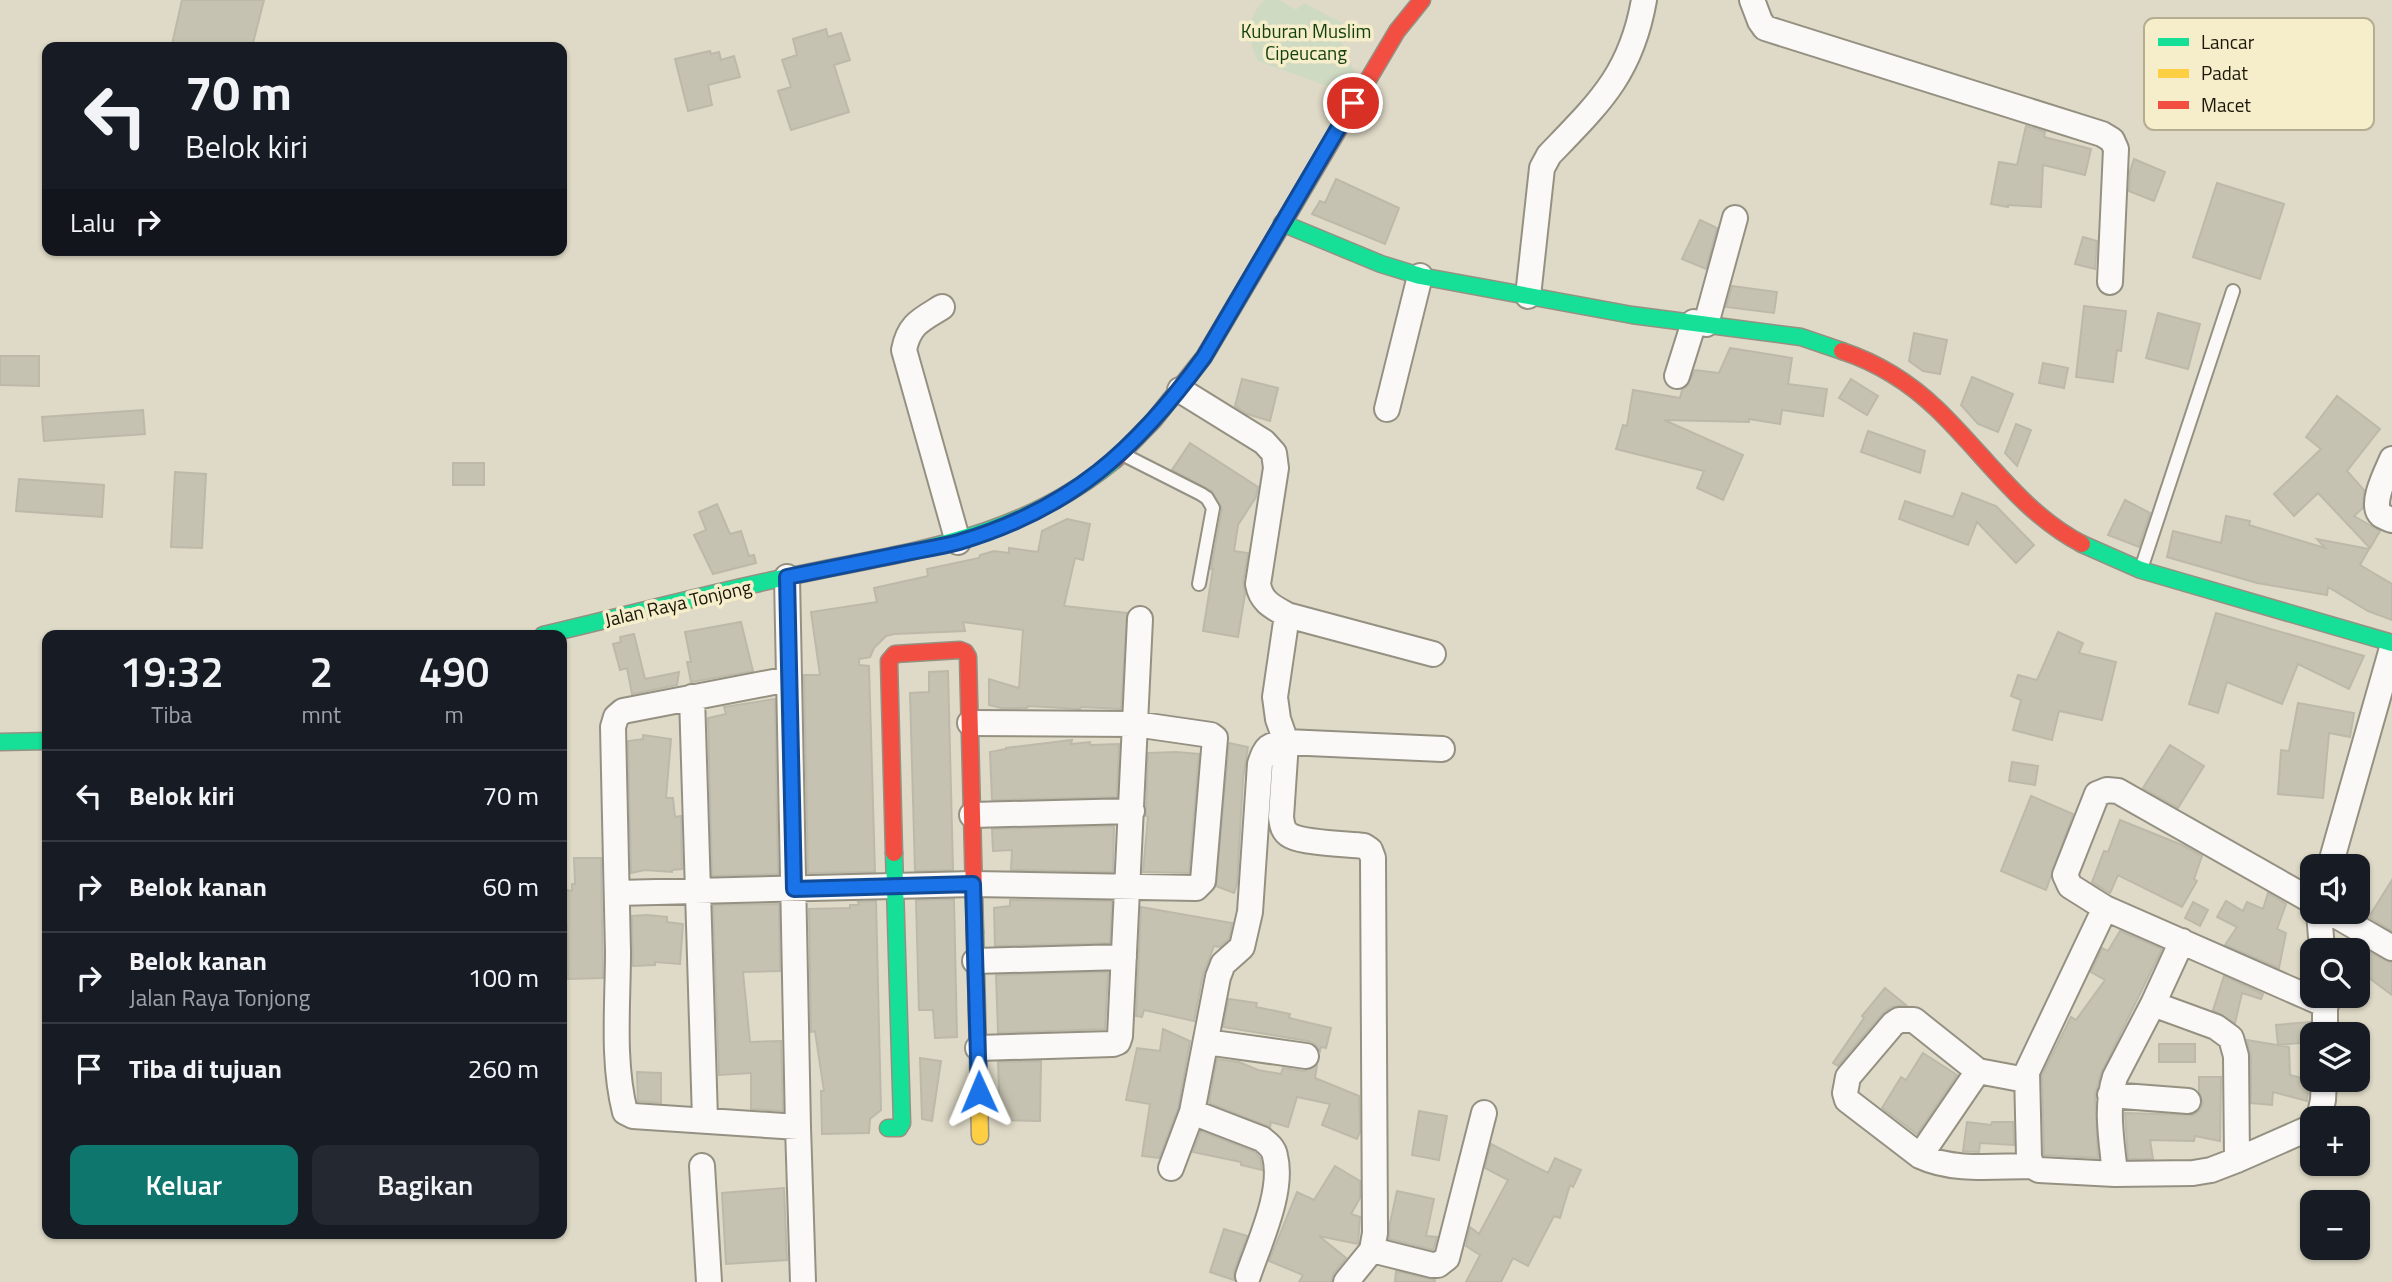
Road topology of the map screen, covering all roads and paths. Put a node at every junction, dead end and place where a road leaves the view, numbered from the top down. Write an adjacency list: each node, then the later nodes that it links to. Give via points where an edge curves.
1 (1422, 0): 5 (street, Jalan Raya Tonjong, via 1396,31)
2 (1644, 0): 9 (street, via 1636,37 1610,89 1542,168)
3 (1752, 0): 7 (street, via 1765,28 2112,140 2116,149)
4 (1735, 218): 11 (street)
5 (1282, 223): 6 (street); 13 (street, Jalan Raya Tonjong)
6 (1420, 276): 9 (street); 14 (street)
7 (2110, 282)
8 (2233, 291): 19 (lane)
9 (1528, 296): 11 (street, via 1632,316)
10 (942, 307): 18 (street, via 914,325 904,350)
11 (1700, 323): 12 (street); 19 (street, via 1801,337 1866,359 1905,382 1937,409 2029,508 2060,533)
12 (1677, 376)
13 (1180, 390): 15 (street, Jalan Raya Tonjong); 22 (street, via 1264,442 1274,453 1276,468 1258,584 1266,603)
14 (1387, 408)
15 (1120, 454): 18 (street, Jalan Raya Tonjong, via 1052,504); 21 (lane, via 1211,503)
16 (2392, 459): 17 (street, via 2376,508)
17 (2392, 520)
18 (958, 542): 20 (street, Jalan Raya Tonjong)
19 (2141, 570): 25 (street)
20 (787, 577): 24 (street, Jalan Raya Tonjong); 27 (street)
21 (1199, 584)
22 (1287, 615): 26 (street); 34 (street, via 1275,697)
23 (1140, 619): 31 (street)
24 (564, 630)
25 (2392, 645): 28 (street)
26 (1433, 654)
27 (789, 679): 29 (street); 42 (street)
28 (2386, 695): 38 (street)
29 (692, 697): 43 (street); 44 (street, via 623,711 616,717)
30 (970, 723): 31 (street); 37 (street); 40 (street, via 965,652 891,656)
31 (1135, 724): 36 (street); 41 (street, via 1211,735 1216,742 1201,886)
32 (42, 741): 33 (street)
33 (0, 742)
34 (1286, 742): 35 (street); 54 (street, via 1270,745 1260,764 1250,912 1242,947 1223,964 1218,976); 74 (street, via 1282,827 1299,838 1364,846 1373,858)
35 (1442, 749)
36 (1132, 811): 37 (street); 41 (street)
37 (972, 816): 39 (street)
38 (2334, 854)
39 (973, 884): 40 (street); 41 (street); 51 (street)
40 (897, 886): 42 (street); 65 (street, via 902,1123 899,1128)
41 (1128, 888): 50 (street)
42 (794, 889): 43 (street); 64 (street)
43 (697, 891): 44 (street); 63 (street)
44 (617, 893): 63 (street, via 618,1048 625,1112)
45 (2300, 894): 46 (street, via 2118,791 2107,790 2097,794 2065,875 2070,886)
46 (2105, 908): 48 (street); 58 (street)
47 (2351, 924): 49 (street)
48 (2182, 941): 52 (street); 53 (street)
49 (2392, 948)
50 (1124, 957): 51 (street); 55 (street, via 1118,1042)
51 (975, 961): 55 (street)
52 (2300, 991)
53 (2154, 1004): 59 (street); 69 (street, via 2216,1027 2231,1038 2236,1056)
54 (1206, 1042): 56 (street); 61 (street)
55 (978, 1048): 67 (street)
56 (1306, 1056)
57 (1978, 1071): 58 (street); 68 (street); 68 (street, via 1906,1018 1892,1024 1848,1077 1847,1100)
58 (2026, 1080): 71 (street)
59 (2110, 1095): 60 (street); 73 (street)
60 (2188, 1101)
61 (1192, 1112): 72 (street); 75 (street, via 1262,1139 1275,1154 1275,1191)
62 (1484, 1113): 74 (street, via 1443,1263 1432,1265)
63 (705, 1119): 64 (street)
64 (798, 1127): 77 (street)
65 (888, 1128)
66 (2300, 1132): 69 (street)
67 (979, 1136)
68 (1920, 1156): 71 (street, via 1956,1166)
69 (2237, 1160): 73 (street, via 2193,1173)
70 (702, 1166): 76 (street)
71 (2032, 1166): 73 (street)
72 (1171, 1168)
73 (2115, 1174)
74 (1372, 1250): 78 (street)
75 (1248, 1276)
76 (709, 1282)
77 (803, 1282)
78 (1346, 1282)

